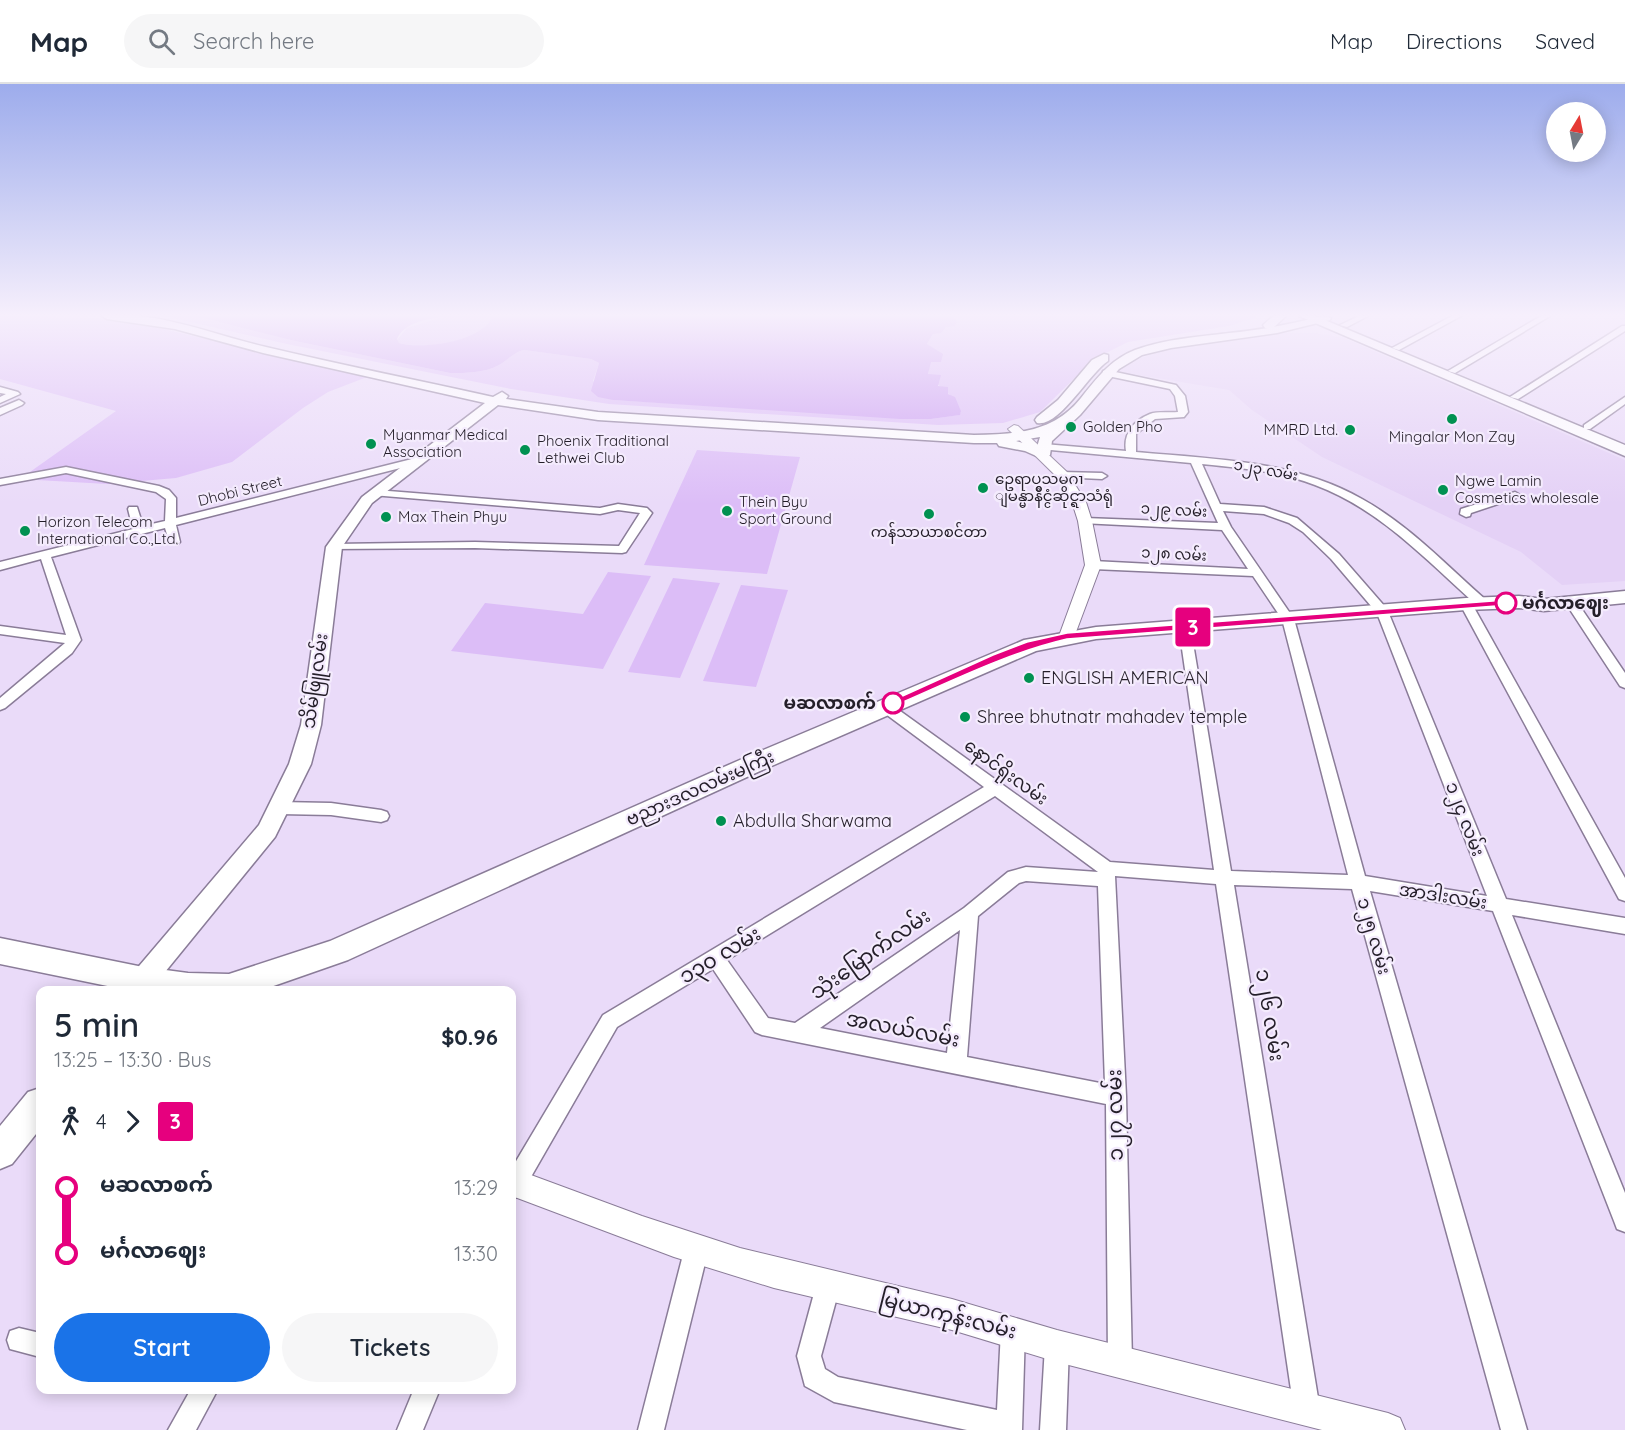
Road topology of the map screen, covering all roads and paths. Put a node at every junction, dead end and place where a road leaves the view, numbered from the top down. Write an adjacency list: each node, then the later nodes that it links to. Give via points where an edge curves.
1 (405, 379): 11 (main road)
2 (417, 379): 11 (main road)
3 (1083, 379): 16 (main road, via 1054,413)
4 (1102, 379): 14 (main road)
5 (1134, 379): 21 (street, via 1173,387 1180,396 1183,412 1153,416 1131,433)
6 (1459, 379): 20 (main road)
7 (1471, 379): 10 (main road)
8 (1544, 379): 10 (street)
9 (1, 397): 13 (street, via 19,404)
10 (1515, 397): 15 (main road)
11 (500, 398): 16 (main road, via 659,412); 17 (main road, via 598,416); 23 (main road, သိမ်ဖြူလမ်း)
12 (1625, 400): 15 (street)
13 (0, 412)
14 (1066, 421): 16 (main road, via 1042,433); 19 (main road, via 1045,440)
15 (1587, 427): 18 (main road)
16 (1018, 433): 17 (main road); 19 (street)
17 (974, 439): 19 (main road)
18 (1625, 443)
19 (1044, 451): 21 (street, ၁၂၃ လမ်း); 24 (street)
20 (1625, 451)
21 (1131, 454): 22 (street, ၁၂၃ လမ်း)
22 (1195, 460): 29 (street, ၁၂၅ လမ်း); 46 (street, ၁၂၃ လမ်း, via 1280,470 1336,490 1382,518)
23 (416, 461): 27 (main road, သိမ်ဖြူလမ်း); 33 (street, Dhobi Street)
24 (1062, 475): 25 (street); 32 (street, via 1079,502)
25 (1102, 476)
26 (0, 482): 33 (street, via 66,470 143,485 171,498)
27 (375, 492): 37 (main road, သိမ်ဖြူလမ်း); 37 (street, via 600,511 618,507 646,513 622,550 464,544)
28 (1515, 495): 31 (street, via 1465,511)
29 (1215, 507): 34 (street, ၁၂၅ လမ်း); 47 (street, ၁၂၄ လမ်း, via 1279,514 1298,522)
30 (133, 509): 35 (street)
31 (1466, 514)
32 (1085, 521): 34 (street, ၁၂၉ လမ်း); 39 (street)
33 (170, 524): 35 (street, Dhobi Street); 36 (street)
34 (1225, 527): 41 (street, ၁၂၅ လမ်း)
35 (139, 532): 38 (street, Dhobi Street)
36 (174, 542)
37 (334, 547): 57 (main road, သိမ်ဖြူလမ်း, via 311,725 300,764)
38 (45, 555): 40 (street, Dhobi Street); 52 (street)
39 (1092, 565): 41 (street, ၁၂၈ လမ်း); 51 (street)
40 (0, 566)
41 (1255, 573): 48 (street, ၁၂၅ လမ်း)
42 (1625, 586): 44 (main road, via 1531,594)
43 (1625, 597): 45 (main road)
44 (1519, 602): 45 (main road); 46 (main road)
45 (1571, 602): 53 (street)
46 (1474, 604): 47 (main road); 62 (street, ၁၂၃ လမ်း)
47 (1383, 612): 48 (main road); 63 (street, ၁၂၄ လမ်း)
48 (1288, 619): 49 (main road); 61 (street, ၁၂၅ လမ်း)
49 (1185, 628): 51 (main road, ဗညားဒလလမ်းမကြီး); 60 (street, ၁၂၆ လမ်း)
50 (0, 630): 52 (street)
51 (1067, 636): 55 (main road, ဗညားဒလလမ်းမကြီး, via 996,658)
52 (73, 642): 54 (street)
53 (1625, 682)
54 (0, 705)
55 (884, 706): 56 (street, နောင်ရိုးလမ်း); 70 (main road, ဗညားဒလလမ်းမကြီး, via 338,951)
56 (995, 788): 59 (street, နောင်ရိုးလမ်း); 67 (street, ၁၃၀ လမ်း)
57 (280, 808): 58 (street, via 331,809); 69 (main road, သိမ်ဖြူလမ်း, via 267,831)
58 (381, 816)
59 (1106, 874): 60 (street, သုံးမြောက်လမ်း); 64 (street, သုံးမြောက်လမ်း, via 1014,877); 73 (street, ၁၂၇ လမ်း)
60 (1224, 878): 61 (street, အာဒါးလမ်း); 86 (street, ၁၂၆ လမ်း)
61 (1359, 882): 63 (street, အာဒါးလမ်း); 93 (street, ၁၂၅ လမ်း)
62 (1625, 894)
63 (1499, 905): 65 (street, အာဒါးလမ်း); 78 (street, ၁၂၄ လမ်း)
64 (970, 913): 71 (street, သုံးမြောက်လမ်း); 72 (street)
65 (1625, 926)
66 (0, 951): 68 (main road, ဗညားဒလလမ်းမကြီး)
67 (716, 958): 71 (street, အလယ်လမ်း, via 762,1026); 76 (street, ၁၃၀ လမ်း, via 610,1021)
68 (137, 986)
69 (142, 986)
70 (235, 986)
71 (797, 1033): 72 (street, အလယ်လမ်း)
72 (956, 1064): 73 (street, အလယ်လမ်း)
73 (1116, 1096): 83 (street, ၁၂၇ လမ်း)
74 (36, 1109): 75 (main road)
75 (0, 1152)
76 (516, 1177)
77 (516, 1185): 79 (street, မြယာကုန်းလမ်း)
78 (1625, 1221)
79 (696, 1251): 80 (street, မြယာကုန်းလမ်း); 90 (street)
80 (828, 1286): 81 (street, မြယာကုန်းလမ်း); 87 (street, via 809,1356 814,1377 834,1389)
81 (1013, 1330): 82 (street, မြယာကုန်းလမ်း); 87 (street)
82 (1057, 1346): 83 (street, မြယာကုန်းလမ်း); 91 (street)
83 (1120, 1362): 86 (street, မြယာကုန်းလမ်း)
84 (202, 1394): 88 (street)
85 (425, 1394): 89 (street)
86 (1307, 1410): 92 (street, မြယာကုန်းလမ်း)
87 (1009, 1428)
88 (181, 1430)
89 (410, 1430)
90 (651, 1430)
91 (1053, 1430)
92 (1388, 1430)
93 (1514, 1430)

